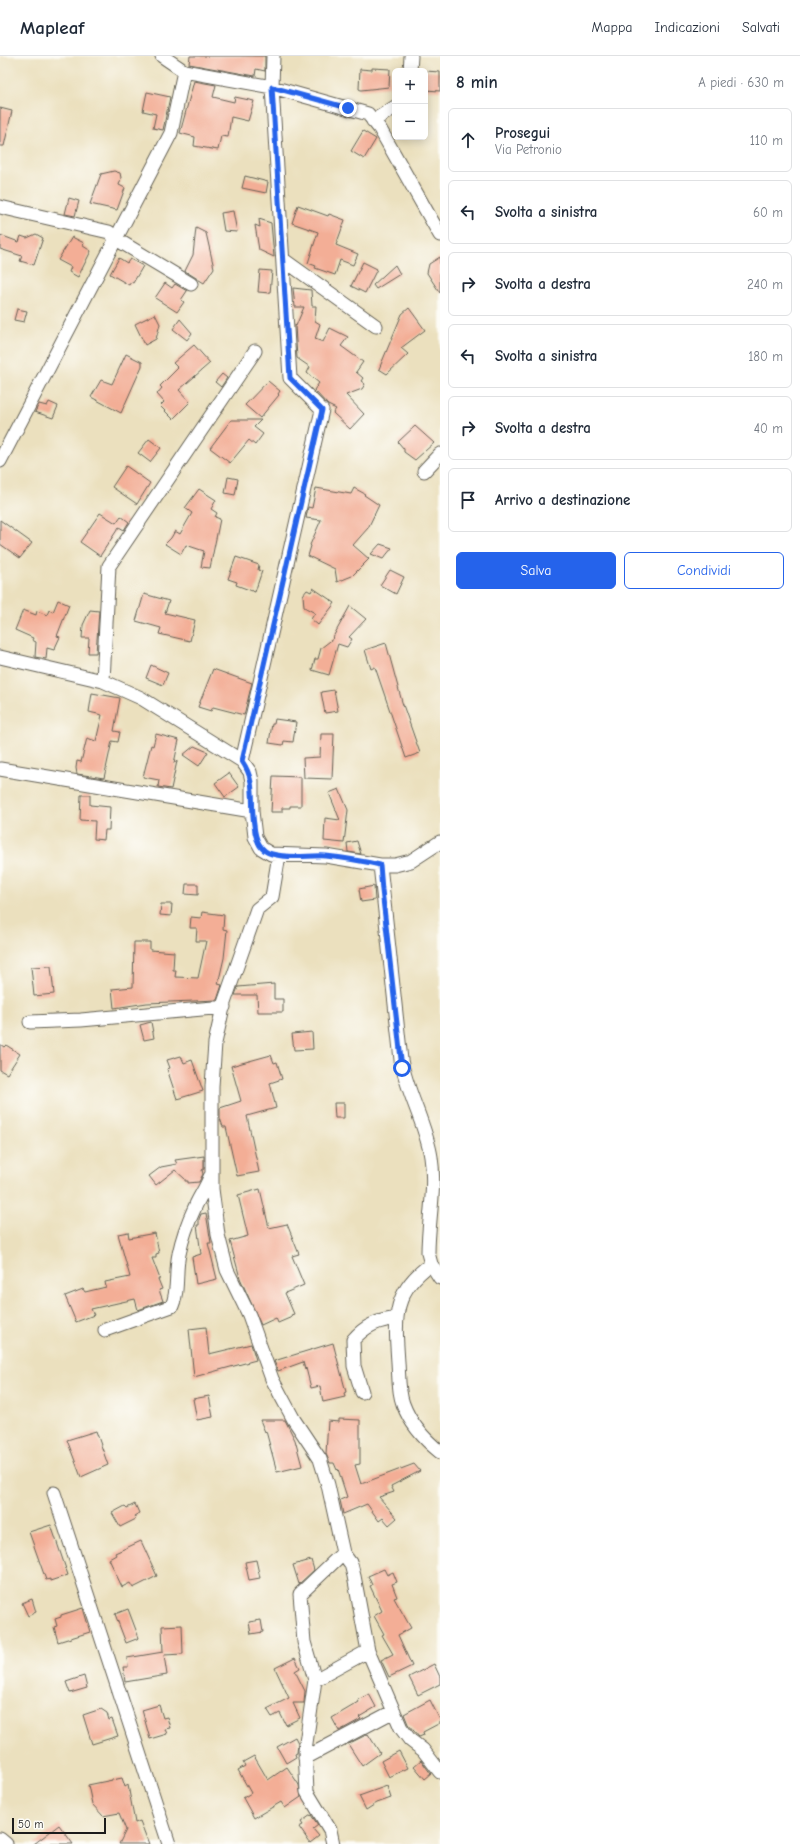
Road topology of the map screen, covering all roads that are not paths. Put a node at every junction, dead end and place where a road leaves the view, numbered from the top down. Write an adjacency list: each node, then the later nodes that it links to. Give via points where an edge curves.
1 (162, 56): 5 (street)
2 (274, 56): 6 (street)
3 (411, 56): 4 (street)
4 (410, 68)
5 (184, 71): 6 (street); 11 (street, via 171,133)
6 (272, 87): 8 (street, via 368,114); 12 (street)
7 (392, 109): 8 (street)
8 (374, 121): 10 (street)
9 (0, 207): 11 (street, via 109,232)
10 (440, 235)
11 (116, 239): 13 (street); 17 (street)
12 (284, 260): 14 (street); 21 (street, via 290,378 322,410)
13 (190, 284)
14 (376, 326)
15 (255, 351): 20 (street, via 109,566)
16 (440, 454): 18 (street)
17 (0, 461)
18 (424, 471)
19 (0, 658): 20 (street)
20 (103, 681): 21 (street, via 141,698)
21 (242, 761): 23 (street, via 250,772 252,781)
22 (0, 769): 23 (street)
23 (252, 811): 25 (street, via 255,837 261,848)
24 (440, 842): 26 (street, via 411,861)
25 (279, 855): 26 (street, via 326,856); 27 (street, via 272,897 257,909)
26 (380, 865): 30 (street, via 401,1060 406,1084 431,1155 428,1253)
27 (224, 1007): 28 (street); 29 (street, via 215,1043 212,1086)
28 (30, 1022)
29 (212, 1173): 33 (street, via 195,1207 179,1252 175,1300 172,1306); 37 (street, via 218,1235 226,1270 249,1315 272,1379 294,1420 320,1459)
30 (431, 1264): 31 (street); 32 (street, via 417,1274 408,1286 399,1305)
31 (440, 1278)
32 (397, 1319): 34 (street, via 377,1322 365,1328 353,1340 354,1366); 35 (street, via 403,1405 422,1436)
33 (105, 1330)
34 (362, 1392)
35 (440, 1452)
36 (54, 1493): 45 (street)
37 (343, 1553): 38 (street, via 351,1564); 39 (street, via 300,1594 304,1642)
38 (368, 1651): 39 (street); 40 (street)
39 (315, 1680): 41 (street)
40 (394, 1711): 41 (street); 42 (street, via 401,1728 410,1740 423,1750)
41 (305, 1758): 46 (street, via 307,1792 330,1830)
42 (440, 1772)
43 (0, 1839): 44 (street)
44 (6, 1844)
45 (169, 1844)
46 (333, 1844)

